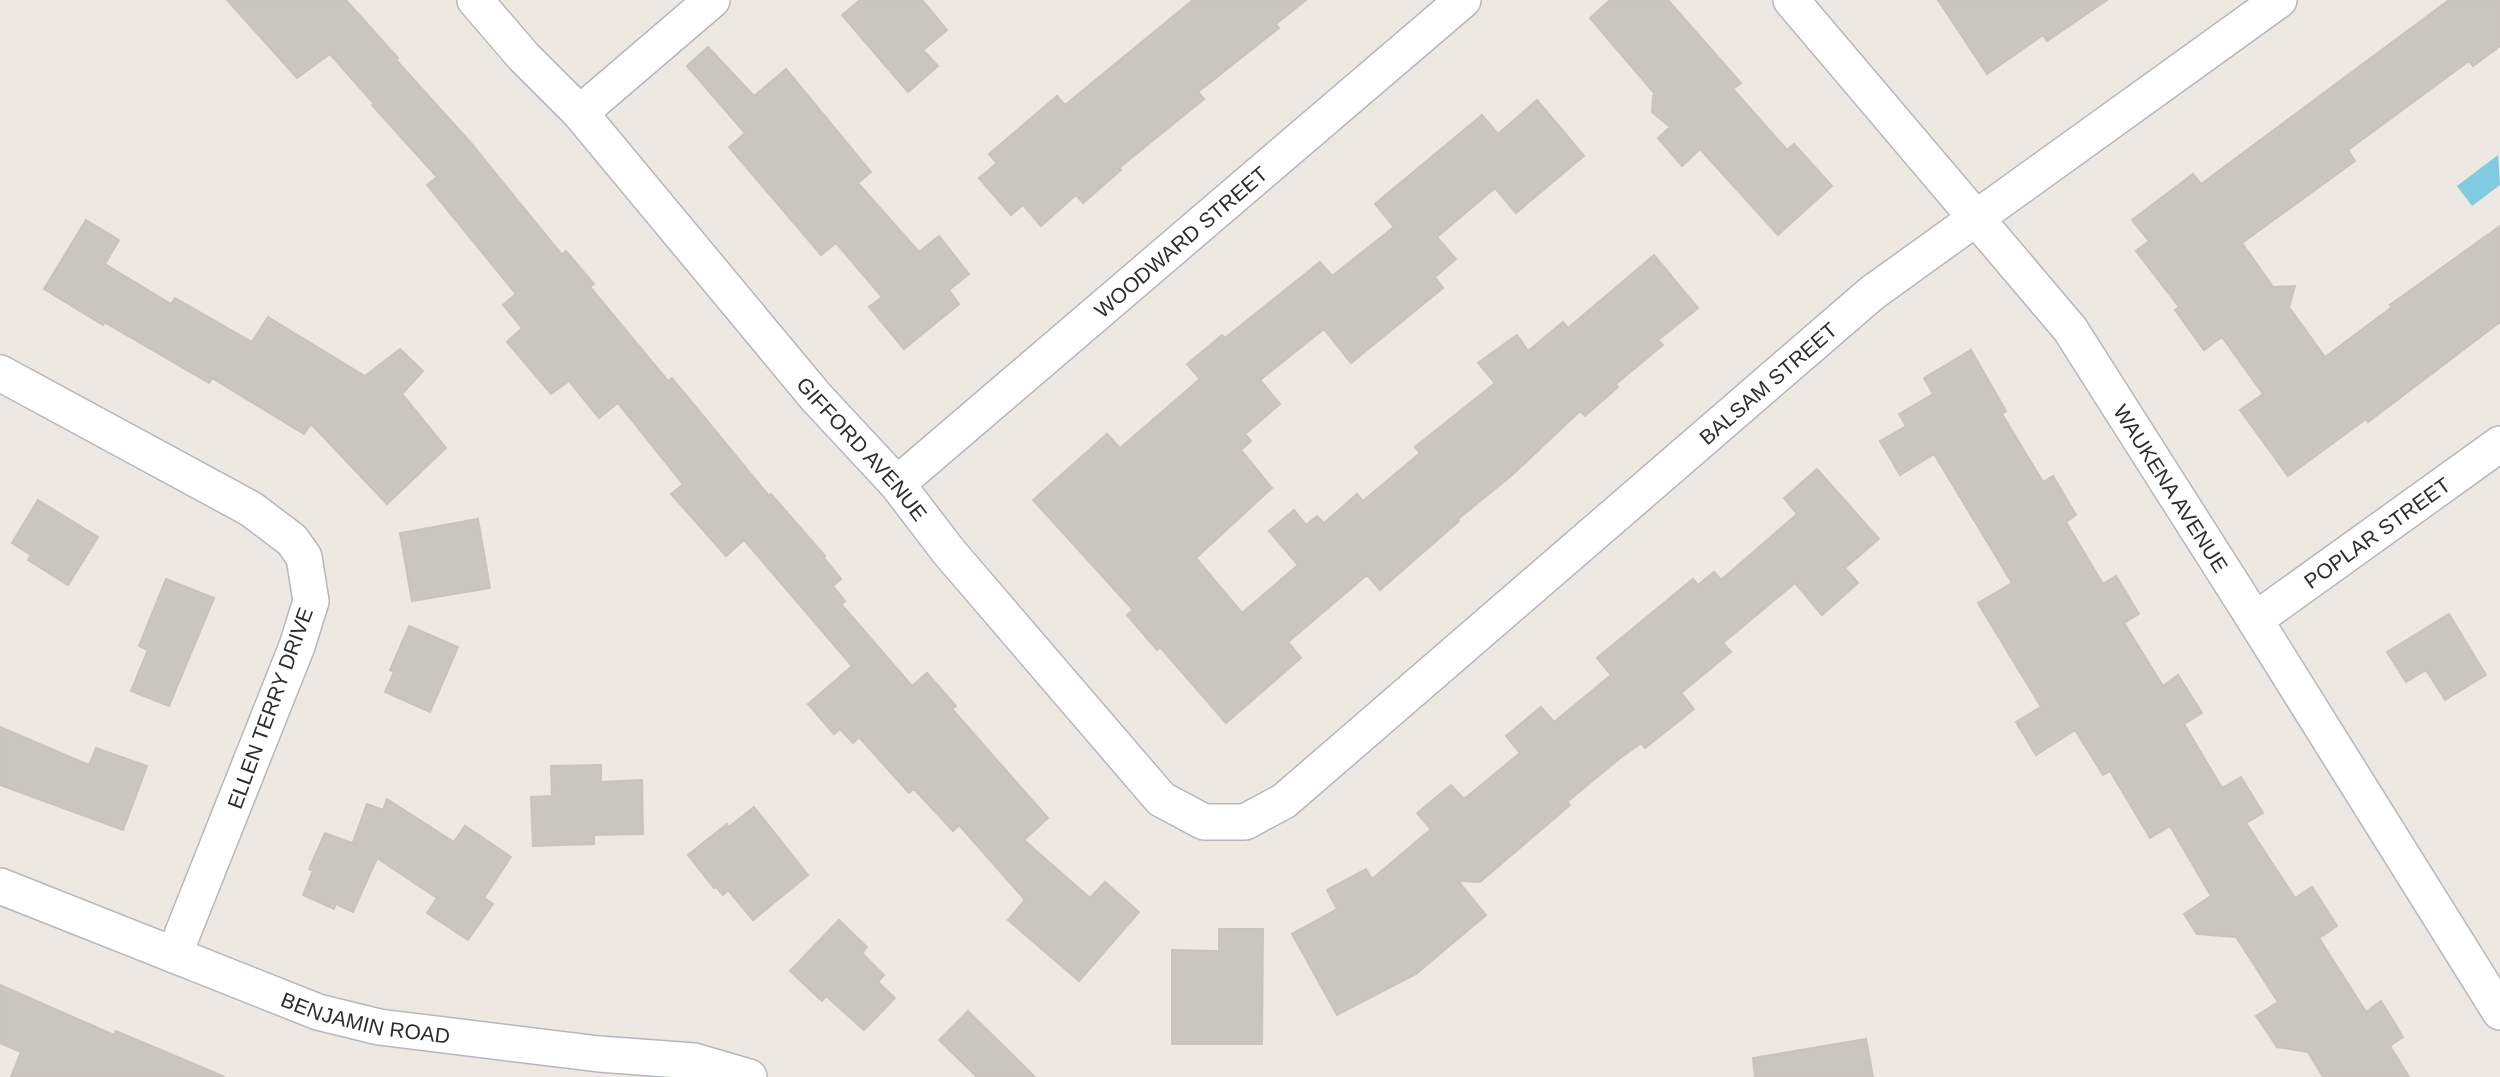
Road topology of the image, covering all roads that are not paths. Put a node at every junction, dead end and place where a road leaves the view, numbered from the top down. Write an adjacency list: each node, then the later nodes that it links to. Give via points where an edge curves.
1 (475, 0): 6 (street, GIFFORD AVENUE)
2 (712, 0): 6 (street)
3 (1463, 0): 10 (street, WOODWARD STREET)
4 (1791, 0): 7 (street, WAUKENA AVENUE)
5 (2279, 0): 7 (street, BALSAM STREET)
6 (580, 113): 10 (street, GIFFORD AVENUE, via 816,397)
7 (1978, 219): 11 (street, WAUKENA AVENUE, via 2070,329); 12 (street, BALSAM STREET, via 1872,293)
8 (0, 373): 14 (street, ELLEN TERRY DRIVE, via 251,509 292,540 304,557 311,601 297,646)
9 (2500, 444): 11 (street, POPLAR STREET)
10 (897, 484): 12 (street, GIFFORD AVENUE, via 949,552 1161,799 1204,822 1245,822)
11 (2255, 620): 15 (street, WAUKENA AVENUE)
12 (1284, 801)
13 (0, 886): 14 (street, BENJAMIN ROAD)
14 (174, 955): 16 (street, BENJAMIN ROAD, via 318,1012 379,1027 694,1061)
15 (2500, 1012)
16 (749, 1077)

